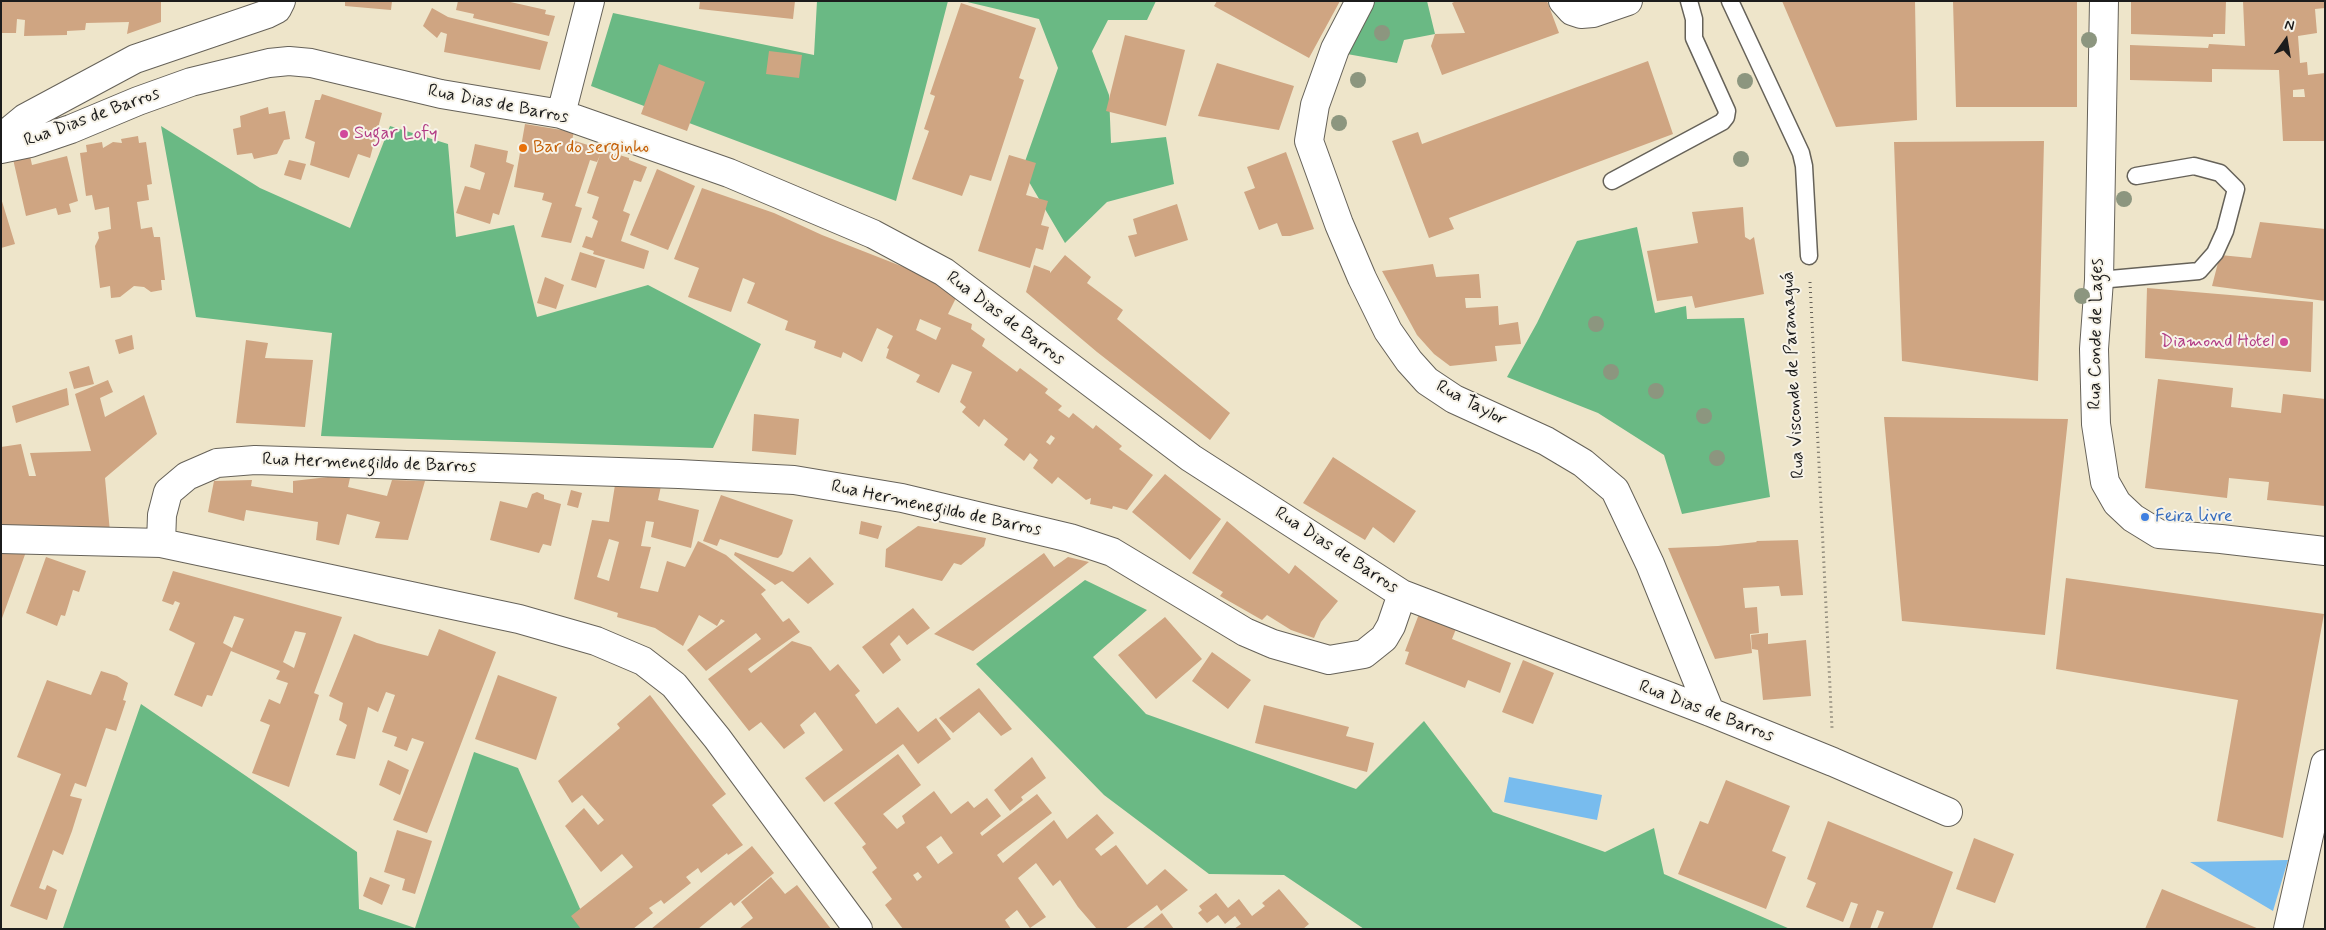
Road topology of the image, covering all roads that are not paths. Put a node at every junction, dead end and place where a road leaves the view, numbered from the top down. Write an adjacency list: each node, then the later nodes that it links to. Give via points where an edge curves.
1 (282, 1): 10 (street, via 277,9 266,14 135,59 25,118)
2 (590, 1): 9 (street)
3 (1360, 1): 20 (street, Rua Taylor, via 1334,49 1314,105 1309,141 1339,224 1388,331 1409,362 1427,381 1454,399 1546,441 1576,459 1615,490 1650,564)
4 (1563, 1): 5 (street, via 1580,14)
5 (1628, 1)
6 (1689, 1): 13 (lane, via 1694,19 1694,38 1727,111 1726,117)
7 (1730, 1): 14 (lane, Rua Visconde de Paranaguá, via 1801,153)
8 (2104, 1): 15 (street, Rua Conde de Lages)
9 (561, 114): 11 (street, Rua Dias de Barros, via 432,92 311,63 289,61 191,82 71,129); 19 (street, Rua Dias de Barros, via 729,173 873,234 944,272 1191,458)
10 (1, 138)
11 (1, 149)
12 (2136, 176): 15 (lane, via 2194,166 2220,173 2236,189 2224,231 2215,254 2199,271)
13 (1612, 181)
14 (1809, 256)
15 (2099, 280): 18 (street, Rua Conde de Lages, via 2094,349 2096,424 2105,482 2117,503 2133,518 2159,534)
16 (1, 539): 17 (street)
17 (161, 544): 19 (street, Rua Hermenegildo de Barros, via 162,515 168,492 187,476 217,463 255,460 679,474 794,480 902,498 1070,538 1112,552 1245,632 1329,660 1364,654 1384,638); 23 (street, via 519,619 596,641 643,661 674,685 717,738)
18 (2325, 551)
19 (1402, 594): 20 (street, Rua Dias de Barros)
20 (1710, 712): 22 (street, Rua Dias de Barros)
21 (2325, 764): 24 (street)
22 (1948, 812)
23 (858, 929)
24 (2288, 929)

